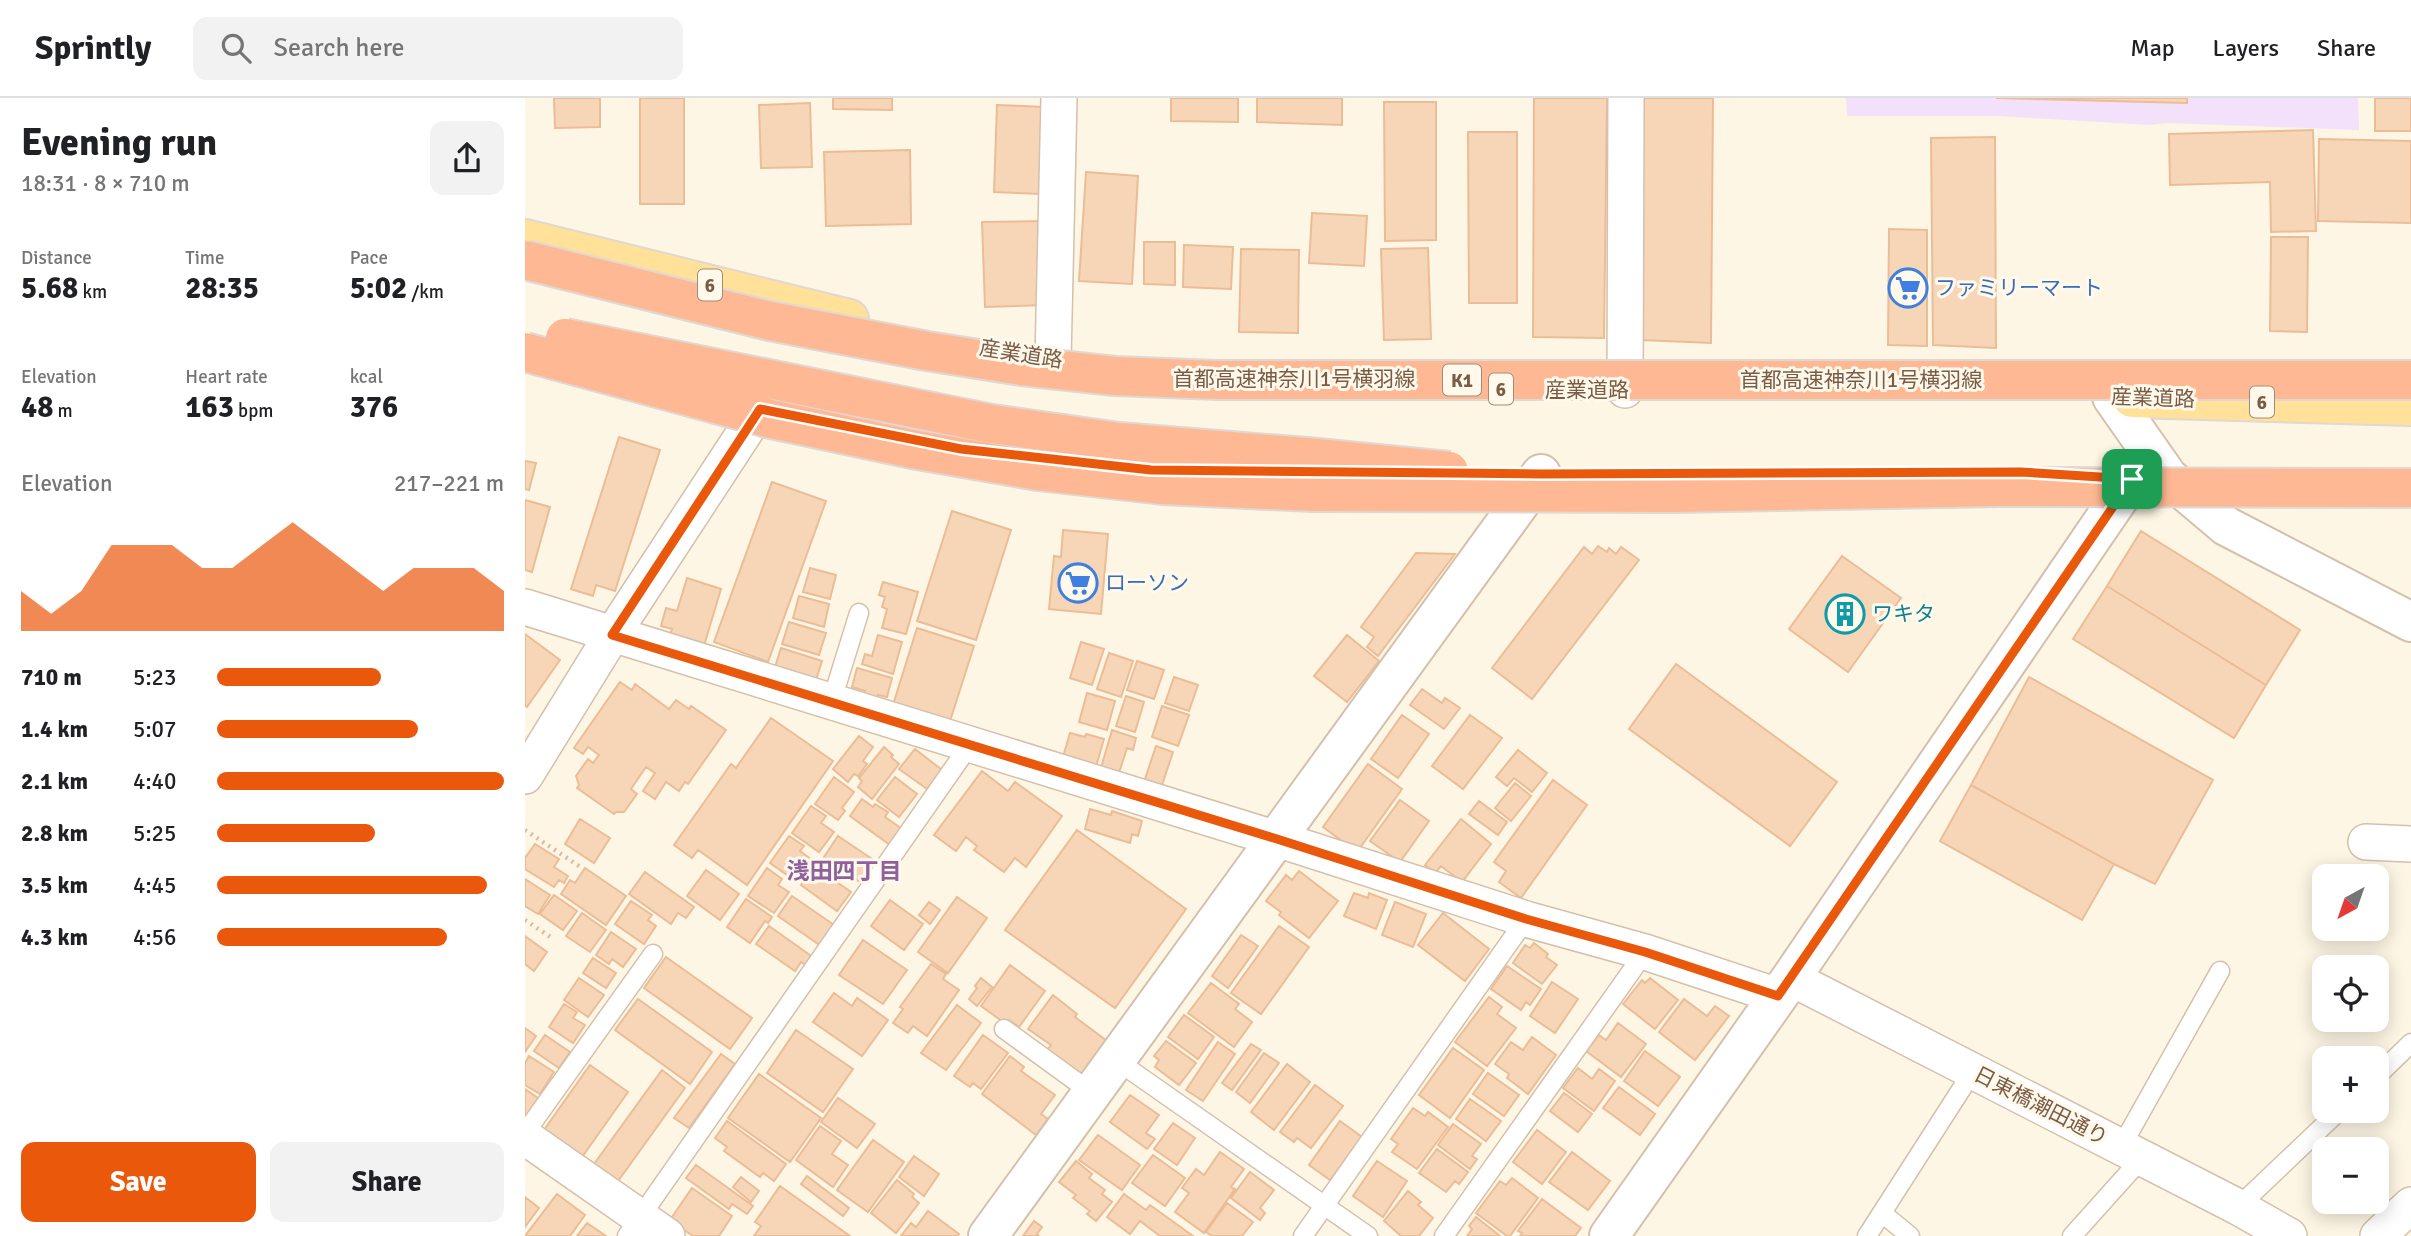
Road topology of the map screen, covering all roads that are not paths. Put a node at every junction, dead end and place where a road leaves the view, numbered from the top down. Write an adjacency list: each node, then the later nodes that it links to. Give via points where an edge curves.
1 (1059, 98): 7 (street)
2 (1626, 98): 9 (street)
3 (525, 239): 7 (main road, 産業道路 / 6, via 895,330)
4 (525, 260): 8 (highway, 首都高速神奈川1号横羽線 / K1, bridge, via 770,321 1022,366 1115,376 1217,380)
5 (525, 330): 17 (highway, bridge, via 992,424 1119,442)
6 (525, 352): 12 (main road); 17 (highway, bridge, via 771,419 1038,471 1163,485 1312,492)
7 (1053, 360): 9 (main road, 産業道路 / 6, via 1143,371 1440,389)
8 (2411, 380)
9 (1625, 390): 10 (main road, 産業道路 / 6)
10 (2112, 397): 11 (main road, 産業道路 / 6); 15 (street)
11 (2411, 406)
12 (760, 409): 14 (main road, via 961,449 1151,470); 21 (street)
13 (2411, 473): 15 (main road)
14 (1541, 474): 15 (main road, via 2021,472); 25 (street)
15 (2150, 478): 20 (street, via 2226,526); 32 (street)
16 (2411, 488): 17 (highway, bridge, via 1999,487)
17 (1674, 493)
18 (525, 607): 21 (street, 日東橋潮田通り)
19 (859, 613): 22 (lane)
20 (2411, 622)
21 (612, 635): 22 (street, 日東橋潮田通り); 24 (street)
22 (831, 703): 23 (street, 日東橋潮田通り)
23 (969, 746): 25 (street, 日東橋潮田通り); 46 (lane)
24 (525, 776)
25 (1277, 839): 28 (street, 日東橋潮田通り); 35 (street)
26 (2366, 842): 27 (street)
27 (2411, 844)
28 (1526, 919): 29 (street, 日東橋潮田通り); 43 (lane)
29 (1645, 952): 32 (street, 日東橋潮田通り); 50 (lane)
30 (653, 954): 40 (lane)
31 (2220, 971): 41 (lane)
32 (1785, 987): 37 (street, 日東橋潮田通り); 51 (street)
33 (1004, 1029): 38 (lane)
34 (2411, 1043): 36 (lane)
35 (1117, 1060): 38 (street); 43 (lane)
36 (2389, 1064)
37 (1973, 1071): 41 (street, 日東橋潮田通り); 45 (lane)
38 (1092, 1093): 47 (street)
39 (2326, 1123): 44 (lane)
40 (526, 1139): 46 (street)
41 (2131, 1152): 44 (street, 日東橋潮田通り); 54 (lane)
42 (2411, 1205): 56 (street)
43 (1325, 1206): 48 (lane); 49 (lane)
44 (2238, 1207): 55 (street, 日東橋潮田通り)
45 (1882, 1213): 52 (lane); 53 (lane)
46 (645, 1230)
47 (988, 1236)
48 (1303, 1236)
49 (1368, 1236)
50 (1444, 1236)
51 (1609, 1236)
52 (1867, 1236)
53 (1910, 1236)
54 (2072, 1236)
55 (2289, 1236)
56 (2378, 1236)

